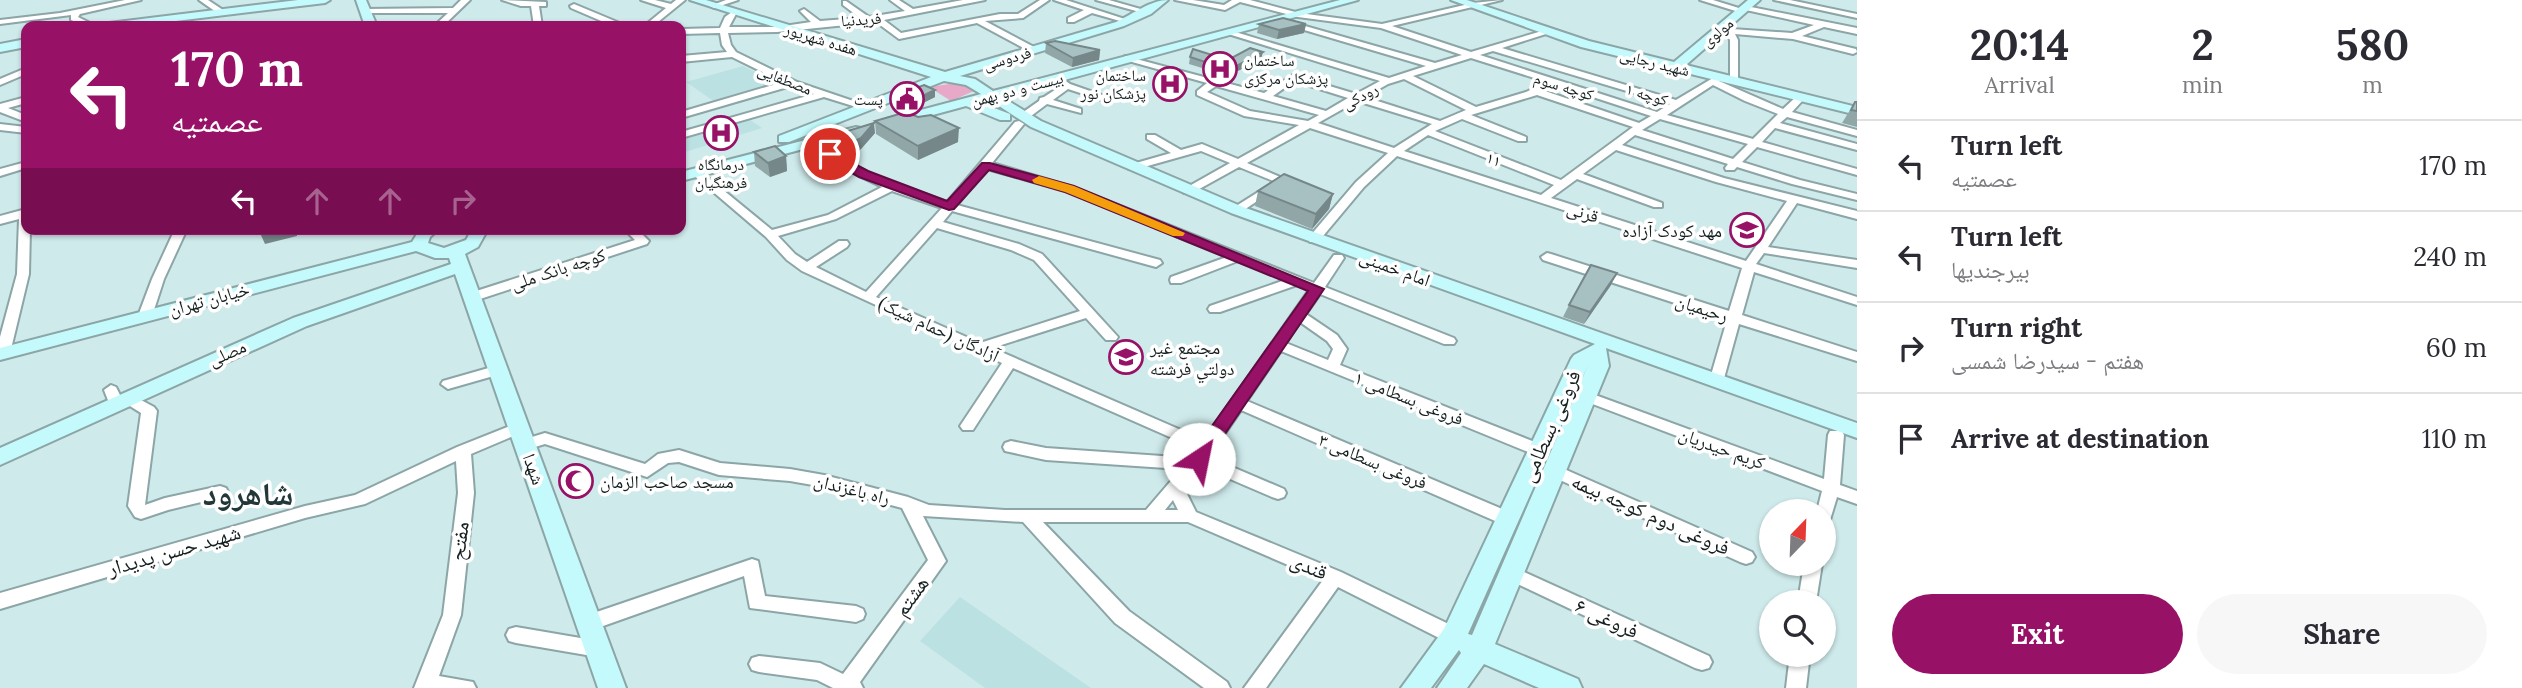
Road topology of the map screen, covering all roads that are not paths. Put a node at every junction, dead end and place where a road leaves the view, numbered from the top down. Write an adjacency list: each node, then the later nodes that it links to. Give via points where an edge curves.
1 (136, 0): 22 (street)
2 (203, 0): 41 (street)
3 (325, 0): 41 (main road)
4 (343, 0): 41 (main road)
5 (466, 0): 32 (street)
6 (506, 0): 51 (street, via 539,4)
7 (645, 0): 24 (street)
8 (695, 0): 30 (main road, هفده شهریور)
9 (734, 0): 30 (street)
10 (894, 0): 36 (street)
11 (1045, 0): 55 (street, via 1020,16 998,12)
12 (1058, 0): 33 (street)
13 (1100, 0): 37 (street)
14 (1163, 0): 37 (main road, فردوسی)
15 (1179, 0): 16 (street, via 1225,8)
16 (1239, 0): 38 (street)
17 (1353, 0): 38 (main road, بیست و دو بهمن)
18 (1456, 0): 27 (main road, شهید رجایی)
19 (1498, 0): 27 (street)
20 (1704, 0): 31 (street)
21 (1777, 0): 40 (street)
22 (126, 1): 35 (street)
23 (960, 1): 25 (street, فریدنیا); 36 (street, فریدنیا)
24 (680, 2): 39 (main road, هفده شهریور); 53 (street)
25 (981, 2)
26 (846, 3): 43 (street)
27 (1474, 3): 58 (street); 63 (main road, شهید رجایی); 76 (main road, شهید رجایی, via 1590,42)
28 (363, 5): 32 (street)
29 (574, 5): 52 (street)
30 (714, 6): 59 (main road, هفده شهریور)
31 (1747, 6): 57 (street); 61 (main road, مولوی)
32 (455, 10): 50 (street)
33 (1091, 10): 44 (street); 45 (street)
34 (804, 11): 56 (street)
35 (76, 12): 47 (street, via 74,18); 54 (street)
36 (913, 12): 42 (street, فریدنیا)
37 (1147, 12): 45 (main road, فردوسی)
38 (1300, 14): 46 (main road, بیست و دو بهمن); 58 (street)
39 (732, 15): 59 (main road, هفده شهریور); 60 (street)
40 (1857, 16)
41 (220, 18): 48 (main road); 49 (main road)
42 (878, 19): 43 (street, فریدنیا); 55 (street, via 899,36)
43 (867, 20): 56 (street, فریدنیا)
44 (1071, 20)
45 (1128, 20): 70 (main road, فردوسی)
46 (1276, 20): 65 (main road, بیست و دو بهمن); 77 (street)
47 (80, 21)
48 (178, 21)
49 (186, 21)
50 (443, 21)
51 (538, 21)
52 (607, 21)
53 (655, 21)
54 (0, 22)
55 (980, 22): 70 (street)
56 (817, 23): 59 (street, فریدنیا)
57 (1822, 24): 64 (street); 66 (street)
58 (1381, 26): 73 (street, کوچه سوم)
59 (779, 28): 60 (street, فریدنیا); 79 (main road, هفده شهریور); 88 (main road, هفده شهریور, via 913,72)
60 (724, 29): 62 (street, فریدنیا); 72 (street, via 725,46)
61 (1720, 30): 66 (street); 76 (main road, مولوی); 81 (street, via 1734,40)
62 (686, 31)
63 (1546, 31): 69 (street, رودکی); 76 (main road, شهید رجایی)
64 (1857, 31)
65 (1228, 33): 74 (main road, بیست و دو بهمن); 83 (street)
66 (1793, 36): 71 (street)
67 (21, 42): 68 (main road)
68 (0, 46)
69 (1493, 48): 73 (street, رودکی); 100 (street, ۱ کوچه)
70 (1034, 50): 79 (main road, فردوسی)
71 (1853, 51)
72 (733, 54): 75 (street); 87 (street, مصطفایی)
73 (1468, 56): 77 (street, رودکی); 89 (street, کوچه سوم)
74 (1128, 58): 85 (main road, بیست و دو بهمن); 86 (street)
75 (686, 59)
76 (1680, 63): 81 (main road, شهید رجایی); 82 (main road, شهید رجایی)
77 (1436, 66): 80 (street, رودکی)
78 (21, 73): 84 (street)
79 (947, 76): 88 (main road, فردوسی); 92 (main road, امام خمینی, via 970,82)
80 (1405, 76): 83 (street, رودکی); 105 (street)
81 (1732, 78): 103 (main road, شهید رجایی)
82 (1716, 80): 95 (main road, شهید رجایی); 100 (street); 108 (street, via 1741,97)
83 (1390, 81): 94 (street, رودکی)
84 (0, 82)
85 (1062, 82): 92 (main road, بیست و دو بهمن); 96 (street); 97 (street)
86 (1215, 82): 93 (street); 114 (street, قرنی, via 1200,93 1248,114)
87 (791, 83): 91 (street, مصطفایی); 106 (street)
88 (928, 83): 102 (main road)
89 (1553, 83): 90 (street); 110 (street, کوچه سوم)
90 (1538, 92): 105 (street); 118 (street)
91 (824, 94): 102 (street, مصطفایی); 121 (street)
92 (991, 96): 99 (main road, بیست و دو بهمن); 113 (main road, امام خمینی)
93 (1267, 96): 94 (street, via 1293,78); 107 (street)
94 (1356, 98): 107 (street, رودکی); 115 (street)
95 (1800, 98): 103 (main road, شهید رجایی); 108 (street)
96 (1108, 99)
97 (1043, 100): 104 (street); 113 (street)
98 (21, 101): 101 (street)
99 (967, 102): 113 (main road, امام خمینی); 117 (main road, بیست و دو بهمن)
100 (1679, 104): 110 (street)
101 (0, 107): 111 (street)
102 (866, 107): 112 (main road)
103 (1857, 109)
104 (1077, 111)
105 (1475, 111): 109 (street)
106 (686, 114)
107 (1327, 114): 114 (street, رودکی)
108 (1784, 114): 116 (street); 120 (street)
109 (1461, 115): 115 (street); 123 (street)
110 (1660, 116): 118 (street); 125 (street, کوچه سوم)
111 (21, 118)
112 (835, 120): 117 (main road, via 830,128 835,131); 137 (main road)
113 (1021, 120): 132 (street); 134 (main road, امام خمینی); 170 (main road, امام خمینی, via 1178,196)
114 (1309, 124): 128 (street, قرنی); 130 (street, رودکی)
115 (1441, 124): 119 (street)
116 (1775, 125): 125 (street); 127 (street)
117 (864, 129): 124 (main road, بیست و دو بهمن)
118 (1638, 129): 126 (street); 131 (street)
119 (1427, 131): 128 (street); 141 (street, ۱۱)
120 (1857, 133)
121 (686, 134)
122 (1151, 137): 129 (street)
123 (1522, 139)
124 (815, 142): 137 (main road, بیست و دو بهمن); 142 (street, via 833,158)
125 (1755, 144): 131 (street); 135 (street, کوچه سوم)
126 (1615, 146): 138 (street); 140 (street)
127 (1857, 147)
128 (1396, 152): 147 (street, قرنی); 151 (street)
129 (1179, 153): 130 (street, via 1202,147); 134 (street)
130 (1239, 161): 139 (street); 143 (street, رودکی)
131 (1734, 164): 140 (street); 145 (street)
132 (986, 165): 150 (street); 167 (street, via 1069,189)
133 (21, 167): 136 (street)
134 (1133, 167): 143 (main road, امام خمینی)
135 (1857, 172)
136 (0, 173)
137 (686, 174): 157 (street, آزادگان (حمام شیک))
138 (1576, 175): 141 (street); 149 (street)
139 (1280, 180): 144 (street); 152 (street)
140 (1720, 180): 146 (street)
141 (1563, 185): 147 (street)
142 (892, 186): 150 (street); 157 (street, via 832,217)
143 (1188, 191): 152 (main road, امام خمینی)
144 (1304, 191)
145 (1857, 197)
146 (1794, 199): 154 (street); 166 (street)
147 (1543, 200): 173 (street, قرنی)
148 (1328, 201): 151 (street)
149 (1658, 205)
150 (949, 206): 156 (street); 171 (street, via 1057,244)
151 (1339, 207): 163 (street)
152 (1237, 210): 163 (main road, امام خمینی)
153 (21, 214): 155 (street)
154 (1857, 215)
155 (0, 220)
156 (935, 224): 179 (street); 182 (street, via 1038,257)
157 (770, 234): 174 (street, آزادگان (حمام شیک))
158 (25, 235): 186 (street, via 23,274)
159 (178, 235): 184 (street)
160 (422, 235): 165 (main road)
161 (479, 235): 169 (main road, مصلی)
162 (636, 235): 178 (street, کوچه بانک ملی, via 643,241)
163 (1314, 239): 190 (main road, امام خمینی)
164 (843, 244): 174 (street)
165 (419, 245): 169 (main road, via 428,252); 184 (main road, خیابان تهران)
166 (1760, 249): 172 (street); 173 (street)
167 (1238, 257): 175 (street); 176 (street)
168 (1547, 257): 185 (street, رحیمیان)
169 (458, 258): 178 (main road, شهدا); 199 (main road, مصلی)
170 (1338, 258): 177 (street); 190 (main road, امام خمینی)
171 (1156, 263)
172 (1857, 264)
173 (1749, 266): 180 (street, قرنی); 185 (street)
174 (806, 268): 179 (street, آزادگان (حمام شیک))
175 (1176, 280)
176 (1295, 281): 177 (street); 181 (street)
177 (1316, 289): 183 (street); 188 (street)
178 (472, 297): 196 (main road, شهدا)
179 (869, 297): 191 (street, آزادگان (حمام شیک))
180 (1857, 301)
181 (1215, 309)
182 (1087, 313): 187 (street); 191 (street)
183 (1299, 315): 189 (street); 195 (street, via 1340,349)
184 (145, 316): 192 (main road, خیابان تهران)
185 (1734, 318): 193 (street, رحیمیان); 197 (street)
186 (5, 328): 192 (street)
187 (1111, 337)
188 (1449, 341)
189 (1278, 345): 195 (street, فروغی بسطامی ۱); 201 (street)
190 (1599, 346): 197 (main road, امام خمینی); 200 (main road, فروغی بسطامی, via 1599,366); 204 (main road, امام خمینی); 208 (main road, فروغی بسطامی, via 1581,359)
191 (979, 348): 194 (street, آزادگان (حمام شیک))
192 (1, 353)
193 (1857, 357)
194 (1010, 362): 202 (street); 211 (street, آزادگان (حمام شیک))
195 (1332, 367): 208 (street, فروغی بسطامی ۱)
196 (499, 370): 198 (street); 205 (main road, شهدا)
197 (1716, 382): 203 (main road, امام خمینی)
198 (448, 384)
199 (118, 397): 210 (main road, مصلی); 215 (street, via 149,411 136,506 141,513)
200 (1587, 397): 212 (main road, فروغی بسطامی); 214 (street, کریم حیدریان)
201 (1238, 403): 211 (street); 223 (street, فروغی بسطامی ۳)
202 (968, 426)
203 (1857, 431)
204 (1836, 435): 206 (main road, امام خمینی); 214 (street)
205 (522, 436): 209 (street); 219 (street, راه باغزندان, via 545,438 647,471 664,458 679,456 719,469 824,481); 229 (main road, شهدا)
206 (1857, 442)
207 (1011, 447): 211 (street, via 1046,454)
208 (1539, 450): 223 (main road, فروغی بسطامی)
209 (463, 451): 227 (street, شهید حسن پدیدار, via 359,500); 237 (street, مفتح, via 466,493 452,615)
210 (0, 457)
211 (1200, 457): 213 (street); 216 (street, آزادگان (حمام شیک))
212 (1555, 471): 224 (street, فروغی دوم کوچه بیمه); 225 (main road, فروغی بسطامی)
213 (1175, 486): 220 (street); 222 (street)
214 (1831, 488): 217 (street, کریم حیدریان); 218 (street)
215 (220, 492)
216 (1278, 493)
217 (1857, 498)
218 (1828, 499)
219 (908, 503): 221 (street, راه باغزندان, via 928,511); 238 (street, هشتم, via 937,561)
220 (1152, 515): 221 (street, راه باغزندان); 222 (street, راه باغزندان)
221 (1027, 516): 241 (street, via 1122,617)
222 (1190, 516): 226 (street, قندی)
223 (1508, 519): 231 (main road, فروغی بسطامی)
224 (1746, 557)
225 (1513, 574): 233 (main road, فروغی بسطامی); 234 (street, فروغی ۶)
226 (1335, 577): 231 (street, قندی); 242 (street)
227 (0, 601)
228 (856, 614): 229 (street, via 757,603 752,566)
229 (589, 623): 232 (main road, شهدا)
230 (516, 635): 232 (street)
231 (1454, 636): 233 (main road); 243 (main road, فروغی بسطامی)
232 (598, 649): 240 (main road, شهدا)
233 (1479, 650): 244 (main road, فروغی بسطامی); 245 (main road)
234 (1702, 662)
235 (759, 664): 238 (street, via 820,672)
236 (1798, 667): 246 (street)
237 (425, 685): 239 (street)
238 (850, 686)
239 (466, 688)
240 (612, 688)
241 (1220, 688)
242 (1254, 688)
243 (1415, 688)
244 (1451, 688)
245 (1568, 688)
246 (1796, 688)

